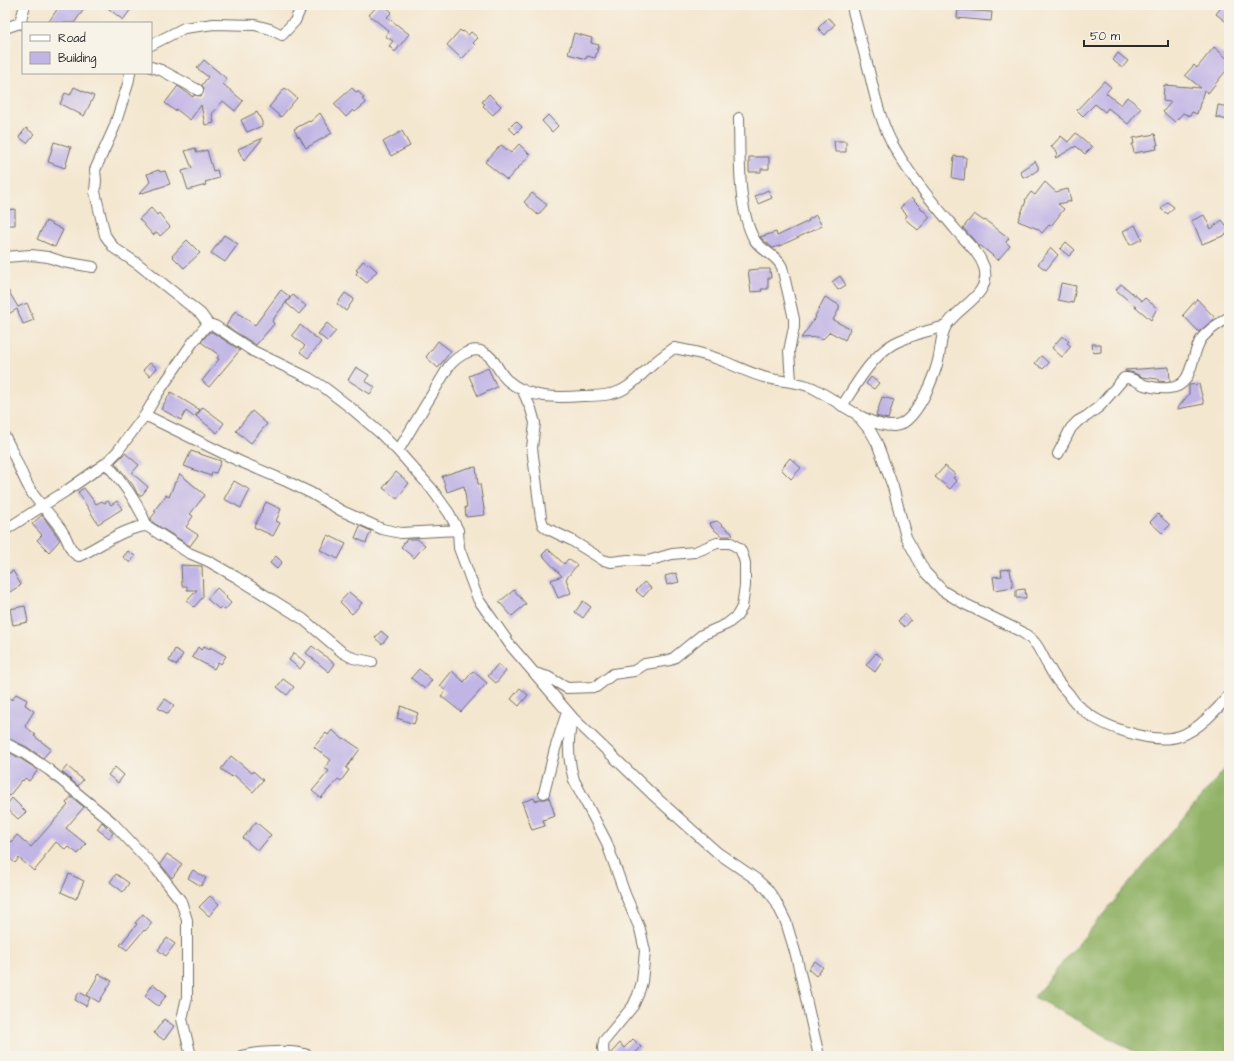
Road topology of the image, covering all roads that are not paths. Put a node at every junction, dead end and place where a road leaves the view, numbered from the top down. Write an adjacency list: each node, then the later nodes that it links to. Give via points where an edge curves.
1 (25, 5): 4 (street)
2 (302, 5): 6 (street, via 295,21 282,35 255,25 214,24 184,28)
3 (853, 5): 15 (street, via 886,132 909,171 979,256 984,269 981,290)
4 (21, 24): 5 (street)
5 (5, 28)
6 (152, 45)
7 (152, 67): 9 (street)
8 (130, 74): 14 (street, via 114,128 95,170 95,192 105,235 114,248 201,314)
9 (198, 90)
10 (739, 118): 16 (street, via 741,181 749,227 761,249 779,260 794,319 789,351)
11 (5, 257): 12 (street, via 48,256 63,262)
12 (93, 267)
13 (1229, 317): 23 (street, via 1202,337 1189,374 1178,387 1168,389 1124,378 1100,406 1071,428)
14 (209, 325): 20 (street, via 193,342); 22 (street, via 216,326 253,351 325,388)
15 (946, 326): 18 (street, via 892,344 863,374); 19 (street, via 928,391 904,422 896,426 887,425)
16 (791, 381): 17 (street, via 768,378 747,372 723,360 674,348 627,388 609,395 549,397); 18 (street, via 813,388)
17 (522, 389): 22 (street, via 506,379 483,351 463,354 453,361 446,371); 30 (street, via 535,423 532,448 541,518 543,525 548,529 611,562 648,561 672,554 695,552 723,542 731,543 740,549 745,563 745,586 740,611 727,624 702,635 670,660 645,664 634,671 613,674 596,688 567,688)
18 (842, 406): 19 (street)
19 (856, 413): 31 (street, via 877,443 893,487 906,537 925,572 942,590 1031,638 1057,680 1081,709 1112,726 1153,738 1169,739 1192,730)
20 (145, 416): 24 (street); 28 (street, via 288,482 382,530 401,533)
21 (5, 437): 25 (street, via 26,482)
22 (398, 451): 28 (street, via 441,501)
23 (1058, 454)
24 (106, 463): 25 (street); 26 (street, via 129,491)
25 (42, 507): 26 (street, via 66,536 72,552 80,556 125,532); 27 (street)
26 (147, 526): 29 (street, via 286,608 310,624 342,652 353,658)
27 (5, 530)
28 (458, 530): 30 (street, via 459,548 478,599 511,646)
29 (372, 662)
30 (535, 673): 32 (street)
31 (1229, 695)
32 (570, 715): 34 (street, via 555,749); 38 (street, via 568,743 571,771 606,841 640,929 645,951 638,995 633,1006 604,1041); 39 (street, via 688,827 756,879 776,900 796,955)
33 (5, 743): 35 (street, via 49,770 112,822 157,870 181,901 187,920 187,997 182,1019)
34 (544, 793)
35 (191, 1056)
36 (241, 1056): 37 (street, via 281,1052 304,1053)
37 (309, 1056)
38 (604, 1056)
39 (819, 1056)

